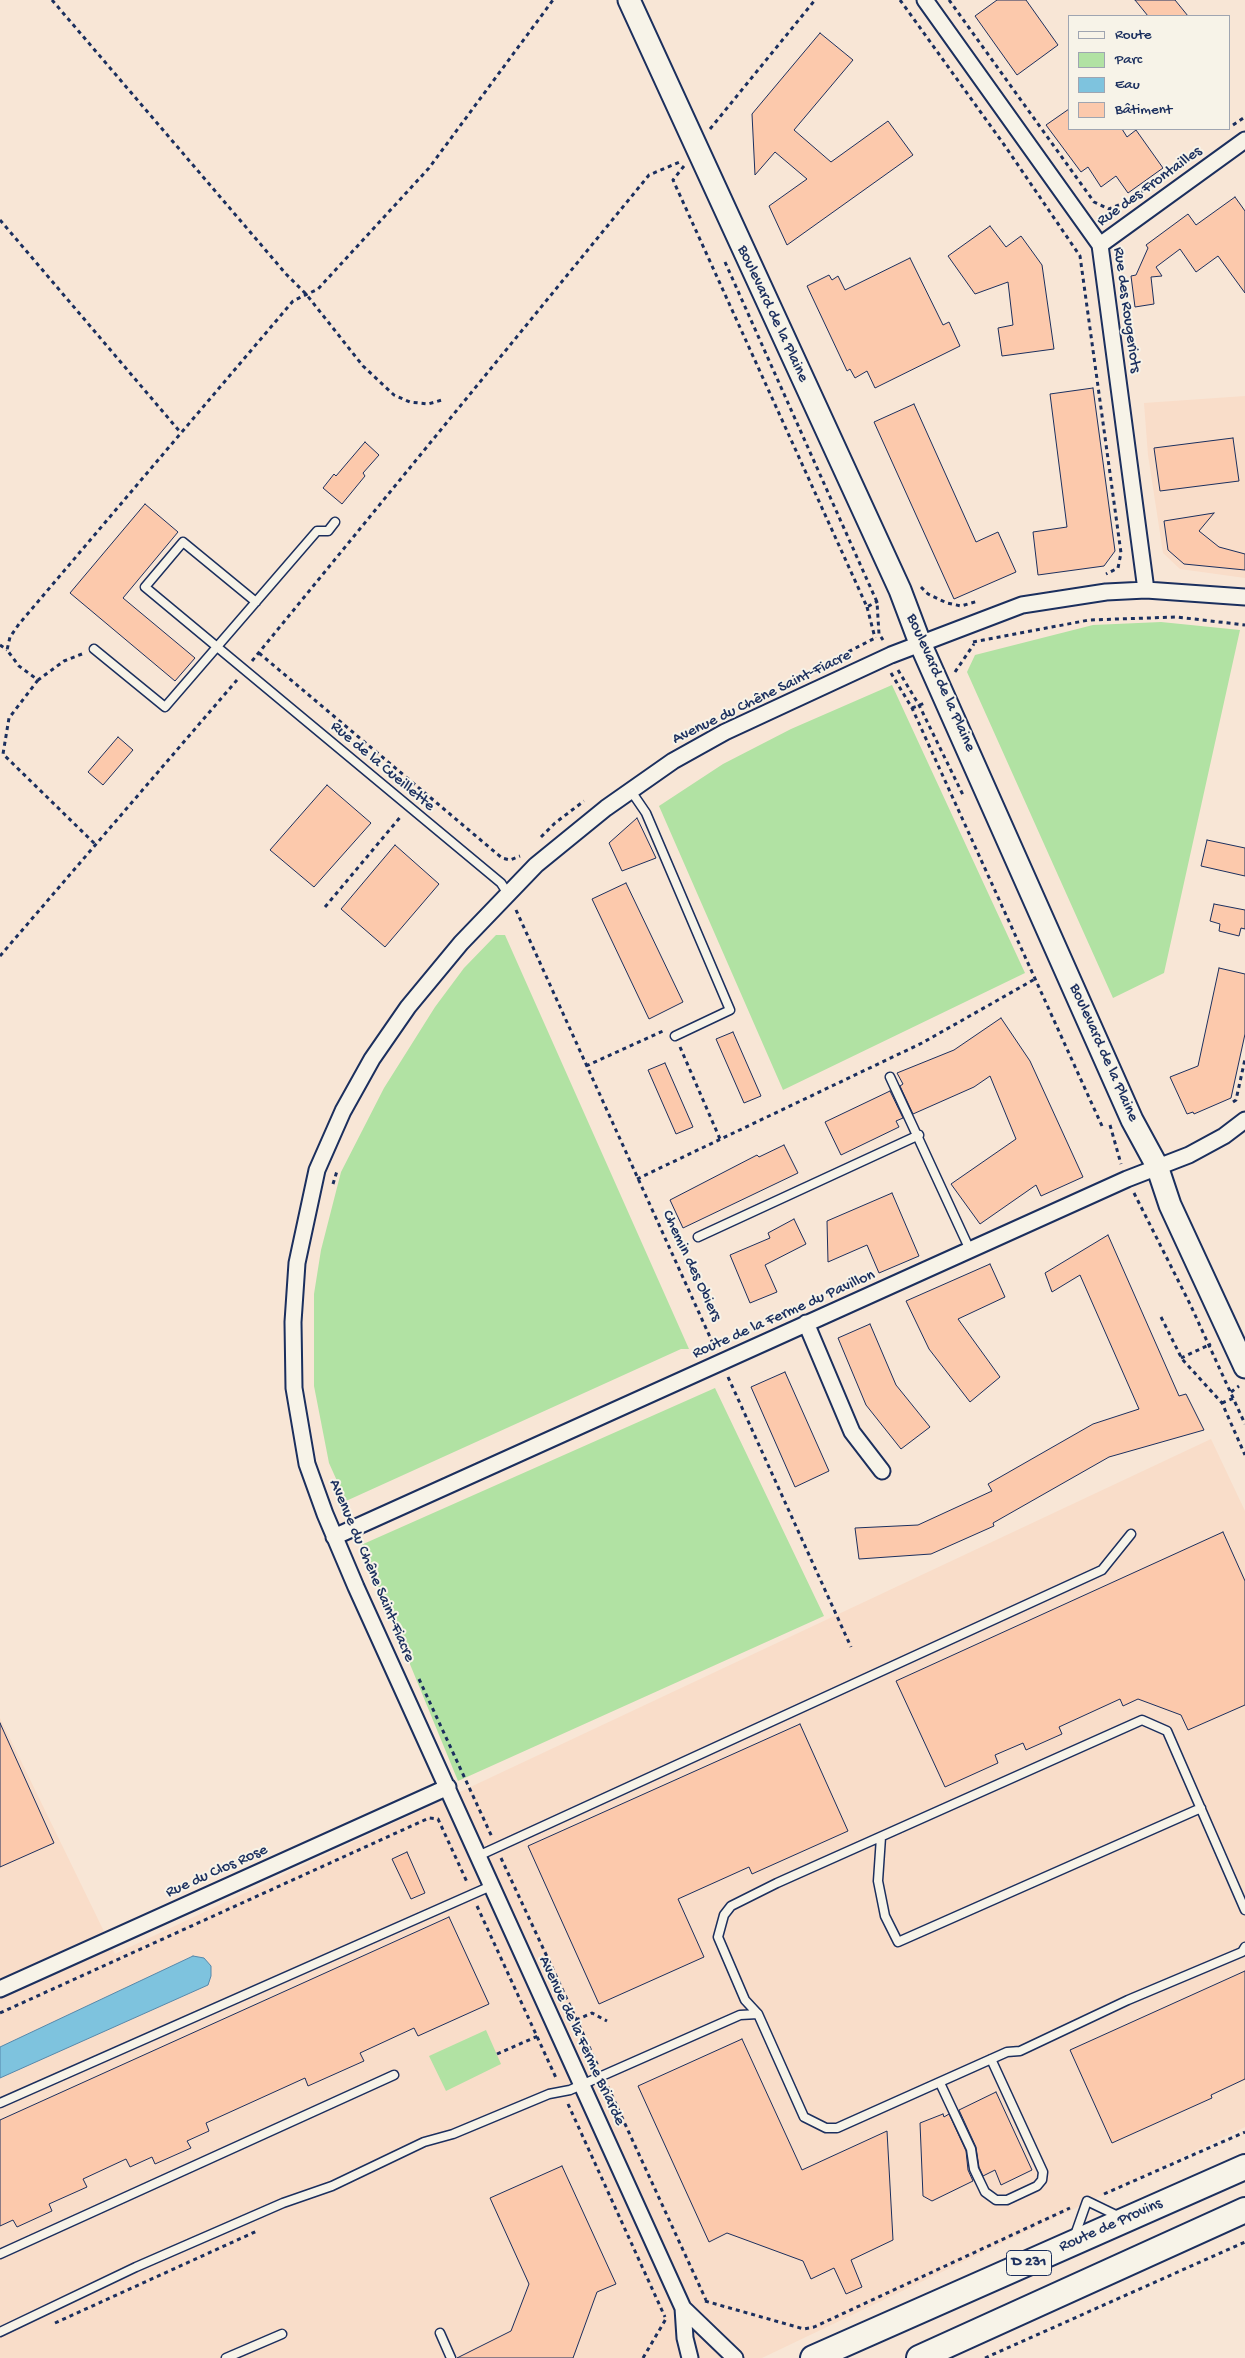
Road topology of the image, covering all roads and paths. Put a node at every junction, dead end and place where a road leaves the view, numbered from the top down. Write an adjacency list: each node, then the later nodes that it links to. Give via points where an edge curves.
1 (52, 0): 20 (path)
2 (553, 0): 20 (path, via 429,168 318,289)
3 (629, 0): 13 (main road, Boulevard de la Plaine)
4 (815, 0): 13 (path, via 711,128)
5 (900, 0): 24 (path, via 1080,256 1121,553 1118,568)
6 (925, 0): 18 (street, Rue des Rougeriots)
7 (949, 0): 16 (path, via 1094,202 1109,209)
8 (1245, 117): 9 (path)
9 (1230, 127)
10 (1245, 140): 18 (street, Rue des Frontailles)
11 (1202, 148): 15 (path)
12 (676, 153): 13 (path)
13 (690, 159): 14 (path); 25 (main road, Boulevard de la Plaine); 30 (path, via 673,180 867,607); 40 (path, via 649,175)
14 (686, 176)
15 (1139, 193)
16 (1131, 199)
17 (0, 220): 22 (path)
18 (1100, 245): 26 (street, Rue des Rougeriots)
19 (723, 258): 30 (path)
20 (306, 294): 21 (path, via 363,366 394,395 410,402 428,404); 22 (path, via 293,301)
21 (442, 400)
22 (181, 433): 39 (path, via 19,624 10,637)
23 (335, 522): 29 (lane, via 328,530 317,531)
24 (1097, 576)
25 (908, 586): 30 (path); 31 (path); 35 (main road, Boulevard de la Plaine)
26 (1146, 590): 27 (street, Avenue du Chêne Saint-Fiacre); 32 (street, Avenue du Chêne Saint-Fiacre, via 1106,592 1022,605)
27 (1245, 597)
28 (988, 599): 31 (path)
29 (256, 602): 37 (lane); 37 (lane, Rue de la Cueillette, via 183,542 145,587)
30 (877, 602): 41 (path, via 879,634)
31 (961, 606): 32 (path)
32 (968, 625): 33 (path, via 974,644 1089,620 1177,617); 35 (street, Avenue du Chêne Saint-Fiacre)
33 (1245, 625)
34 (875, 638): 43 (path)
35 (920, 642): 41 (street, Avenue du Chêne Saint-Fiacre); 70 (main road, Boulevard de la Plaine, via 1132,1120)
36 (0, 645): 39 (path)
37 (217, 647): 38 (lane, via 165,707); 42 (lane, Rue de la Cueillette)
38 (94, 649): 44 (path, via 64,661)
39 (7, 650): 44 (path, via 19,666)
40 (259, 653): 42 (path); 52 (path, via 502,858 510,860)
41 (891, 655): 46 (street, Avenue du Chêne Saint-Fiacre, via 725,732); 48 (path)
42 (245, 670): 49 (lane, Rue de la Cueillette); 51 (path)
43 (808, 672)
44 (38, 680): 51 (path, via 9,718 3,754)
45 (912, 708): 58 (path)
46 (631, 791): 53 (street, Avenue du Chêne Saint-Fiacre, via 536,865); 59 (lane, via 646,813 730,1010)
47 (592, 795): 50 (path, via 554,822)
48 (968, 804)
49 (409, 807): 53 (lane, Rue de la Cueillette, via 501,883); 54 (path)
50 (536, 842)
51 (95, 844): 57 (path)
52 (524, 854)
53 (508, 894): 55 (path, Chemin des Obiers); 86 (street, Avenue du Chêne Saint-Fiacre, via 461,943 408,1007 343,1111 316,1170 296,1263 294,1388 307,1464)
54 (325, 907)
55 (516, 910): 56 (path); 61 (path, Chemin des Obiers)
56 (508, 916)
57 (0, 956)
58 (1035, 979): 66 (path); 68 (path, via 922,1043)
59 (675, 1036): 61 (path, via 671,1027); 68 (path)
60 (1245, 1059): 63 (path)
61 (586, 1066): 71 (path, Chemin des Obiers)
62 (890, 1077): 67 (lane)
63 (1233, 1102)
64 (1245, 1120): 70 (street, Route de la Ferme du Pavillon, via 1189,1155)
65 (1110, 1122): 72 (path, via 1116,1152)
66 (1102, 1126)
67 (918, 1135): 74 (lane); 75 (lane)
68 (720, 1139): 71 (path)
69 (339, 1165): 73 (path)
70 (1157, 1166): 72 (street, Route de la Ferme du Pavillon); 79 (main road, Boulevard de la Plaine, via 1170,1205)
71 (637, 1179): 78 (path, Chemin des Obiers)
72 (1127, 1179): 75 (street, Route de la Ferme du Pavillon); 80 (path)
73 (332, 1189)
74 (698, 1237)
75 (970, 1250): 77 (street, Route de la Ferme du Pavillon)
76 (1161, 1317): 81 (path, via 1182,1359)
77 (806, 1323): 78 (street, Route de la Ferme du Pavillon); 84 (street, via 852,1432)
78 (721, 1362): 86 (street, Route de la Ferme du Pavillon); 87 (path, Chemin des Obiers)
79 (1245, 1367)
80 (1234, 1398): 81 (path); 82 (path)
81 (1222, 1403): 83 (path)
82 (1245, 1424)
83 (1245, 1455)
84 (882, 1471)
85 (1131, 1534): 92 (lane, via 1102,1570)
86 (334, 1537): 89 (street, Avenue du Chêne Saint-Fiacre)
87 (851, 1647)
88 (418, 1678): 92 (path)
89 (448, 1788): 93 (street, Avenue de la Ferme Briarde); 98 (street, Rue du Clos Rose)
90 (1202, 1808): 91 (lane, via 1167,1731 1142,1720); 91 (lane, via 898,1942 884,1916 878,1881); 96 (lane)
91 (881, 1837): 100 (lane, via 777,1883 731,1906 724,1915 718,1937 722,1949 745,2000)
92 (496, 1847): 93 (lane); 103 (path)
93 (478, 1856): 94 (street, Avenue de la Ferme Briarde)
94 (491, 1886): 95 (lane); 105 (street, Avenue de la Ferme Briarde)
95 (472, 1894): 99 (path, via 438,1819 429,1818); 106 (path); 107 (lane)
96 (1245, 1910)
97 (1245, 1947): 101 (lane, via 1242,1952 1128,2000 1020,2051)
98 (0, 1989)
99 (0, 2013)
100 (758, 2014): 103 (lane, via 740,2015); 104 (lane, via 804,2117 813,2124 838,2128)
101 (991, 2059): 104 (lane); 104 (lane, via 1043,2172 1037,2186 1007,2200 996,2200 985,2192 974,2169 971,2149)
102 (394, 2075): 116 (lane)
103 (603, 2077): 105 (lane); 117 (path)
104 (940, 2083)
105 (582, 2085): 106 (lane); 119 (street, Avenue de la Ferme Briarde)
106 (562, 2091): 121 (lane, via 453,2134 424,2142 332,2186 283,2203 136,2267); 126 (path, via 665,2317)
107 (0, 2103)
108 (1245, 2132): 110 (path)
109 (1245, 2167): 112 (main road, Route de Provins / D 231)
110 (1087, 2201): 112 (lane, via 1110,2214); 115 (lane); 118 (path, via 814,2327 804,2329)
111 (1245, 2210): 130 (main road, D 231)
112 (1128, 2219): 115 (main road, Route de Provins / D 231)
113 (264, 2228): 120 (path)
114 (1245, 2242): 131 (path)
115 (1071, 2244): 129 (main road, Route de Provins / D 231)
116 (0, 2254)
117 (706, 2300)
118 (715, 2303)
119 (683, 2308): 127 (street, Avenue de la Ferme Briarde); 128 (street, Avenue de la Ferme Briarde)
120 (49, 2326)
121 (0, 2332)
122 (440, 2333): 125 (lane)
123 (282, 2334): 124 (lane)
124 (226, 2358)
125 (451, 2358)
126 (643, 2358)
127 (690, 2358)
128 (735, 2358)
129 (813, 2358)
130 (919, 2358)
131 (985, 2358)

